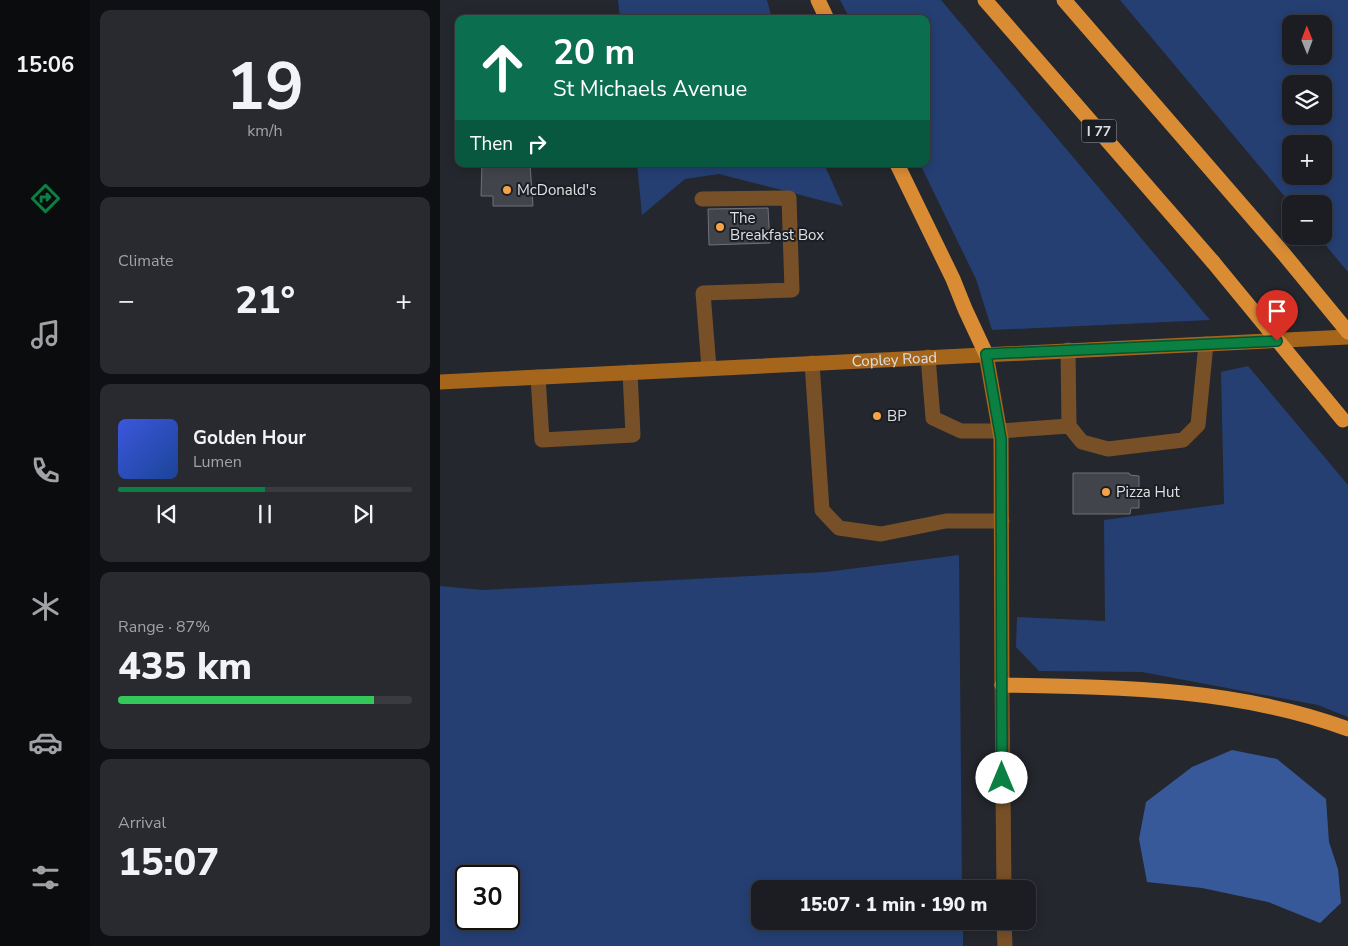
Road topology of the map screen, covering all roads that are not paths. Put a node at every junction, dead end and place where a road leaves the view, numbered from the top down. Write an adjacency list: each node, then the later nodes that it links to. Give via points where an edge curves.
1 (818, 0): 4 (highway)
2 (985, 0): 18 (highway, I 77, bridge, via 1213,262)
3 (1064, 0): 7 (highway)
4 (825, 15)
5 (898, 167): 11 (highway)
6 (702, 199): 14 (street, via 789,198 792,290 703,293)
7 (1348, 332)
8 (1348, 338): 9 (main road, Copley Road)
9 (1206, 344): 10 (main road, Copley Road); 19 (street, via 1198,425 1183,440 1108,449 1082,442)
10 (1068, 350): 11 (main road, Copley Road); 19 (street)
11 (986, 354): 12 (main road, Copley Road); 20 (main road)
12 (928, 358): 13 (main road, Copley Road); 20 (street, via 932,418 961,431)
13 (812, 363): 14 (main road, Copley Road); 21 (street, via 822,510 839,528 881,534 946,521)
14 (708, 368): 15 (main road, Copley Road)
15 (630, 372): 16 (main road, Copley Road); 16 (street, via 634,435 624,436 542,440)
16 (538, 377): 17 (main road, Copley Road)
17 (440, 382)
18 (1346, 422)
19 (1069, 426): 20 (street)
20 (1000, 431): 21 (main road)
21 (1002, 521): 22 (main road)
22 (1002, 685): 23 (highway, via 1164,690 1243,701 1302,714); 24 (street)
23 (1348, 729)
24 (1004, 880)
25 (1004, 930): 26 (street)
26 (1005, 946)

